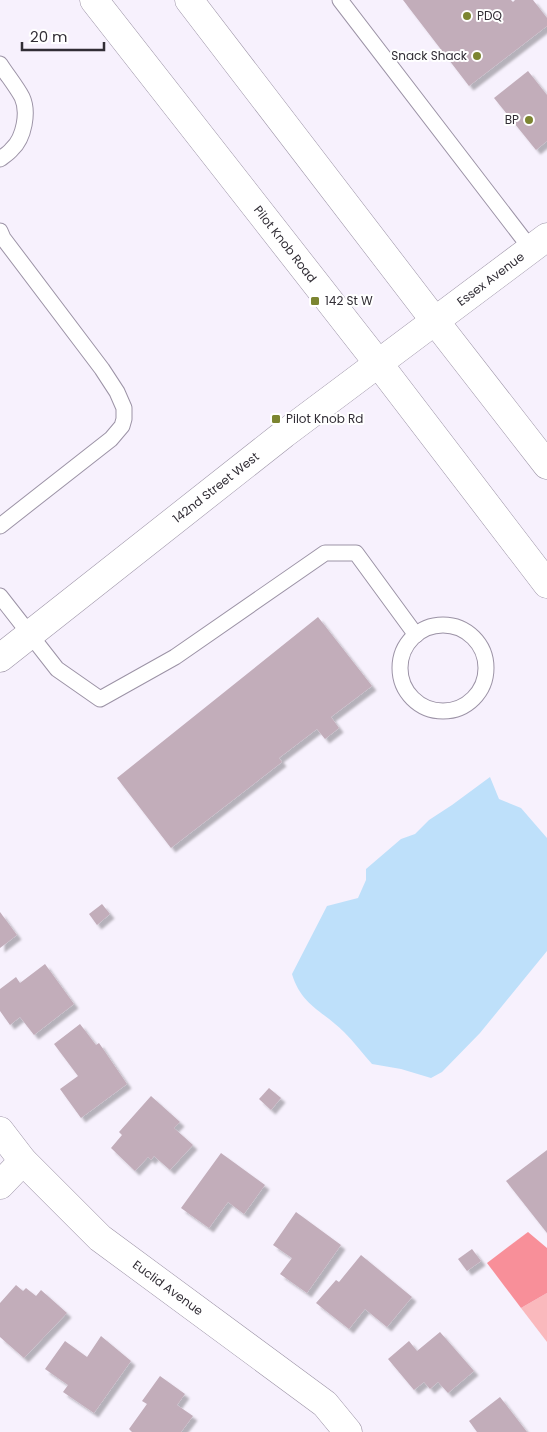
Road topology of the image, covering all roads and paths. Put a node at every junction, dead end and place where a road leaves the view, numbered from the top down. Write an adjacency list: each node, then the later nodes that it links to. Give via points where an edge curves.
1 (94, 0): 9 (main road, Pilot Knob Road)
2 (189, 0): 8 (main road)
3 (340, 0): 7 (lane)
4 (0, 64): 5 (lane, via 25,106 22,135 14,148)
5 (0, 159)
6 (0, 231): 11 (lane, via 102,369 124,408 124,419 110,439)
7 (539, 243): 8 (main road, Essex Avenue)
8 (434, 321): 9 (main road, 142nd Street West); 10 (main road)
9 (378, 363): 12 (main road, Pilot Knob Road); 15 (main road, 142nd Street West)
10 (547, 465)
11 (0, 526)
12 (547, 584)
13 (0, 596): 15 (lane)
14 (416, 634): 14 (lane, via 406,645 401,659 405,688 426,707 440,711 455,710 468,703 484,681 484,654 478,642 456,626 442,625); 15 (lane, via 356,553 325,553 175,657 100,699 57,669)
15 (29, 635): 16 (main road, 142nd Street West)
16 (0, 658)
17 (0, 1131): 18 (main road, Euclid Avenue)
18 (23, 1161): 19 (main road); 20 (main road, Euclid Avenue, via 100,1238 326,1404)
19 (0, 1185)
20 (348, 1432)

